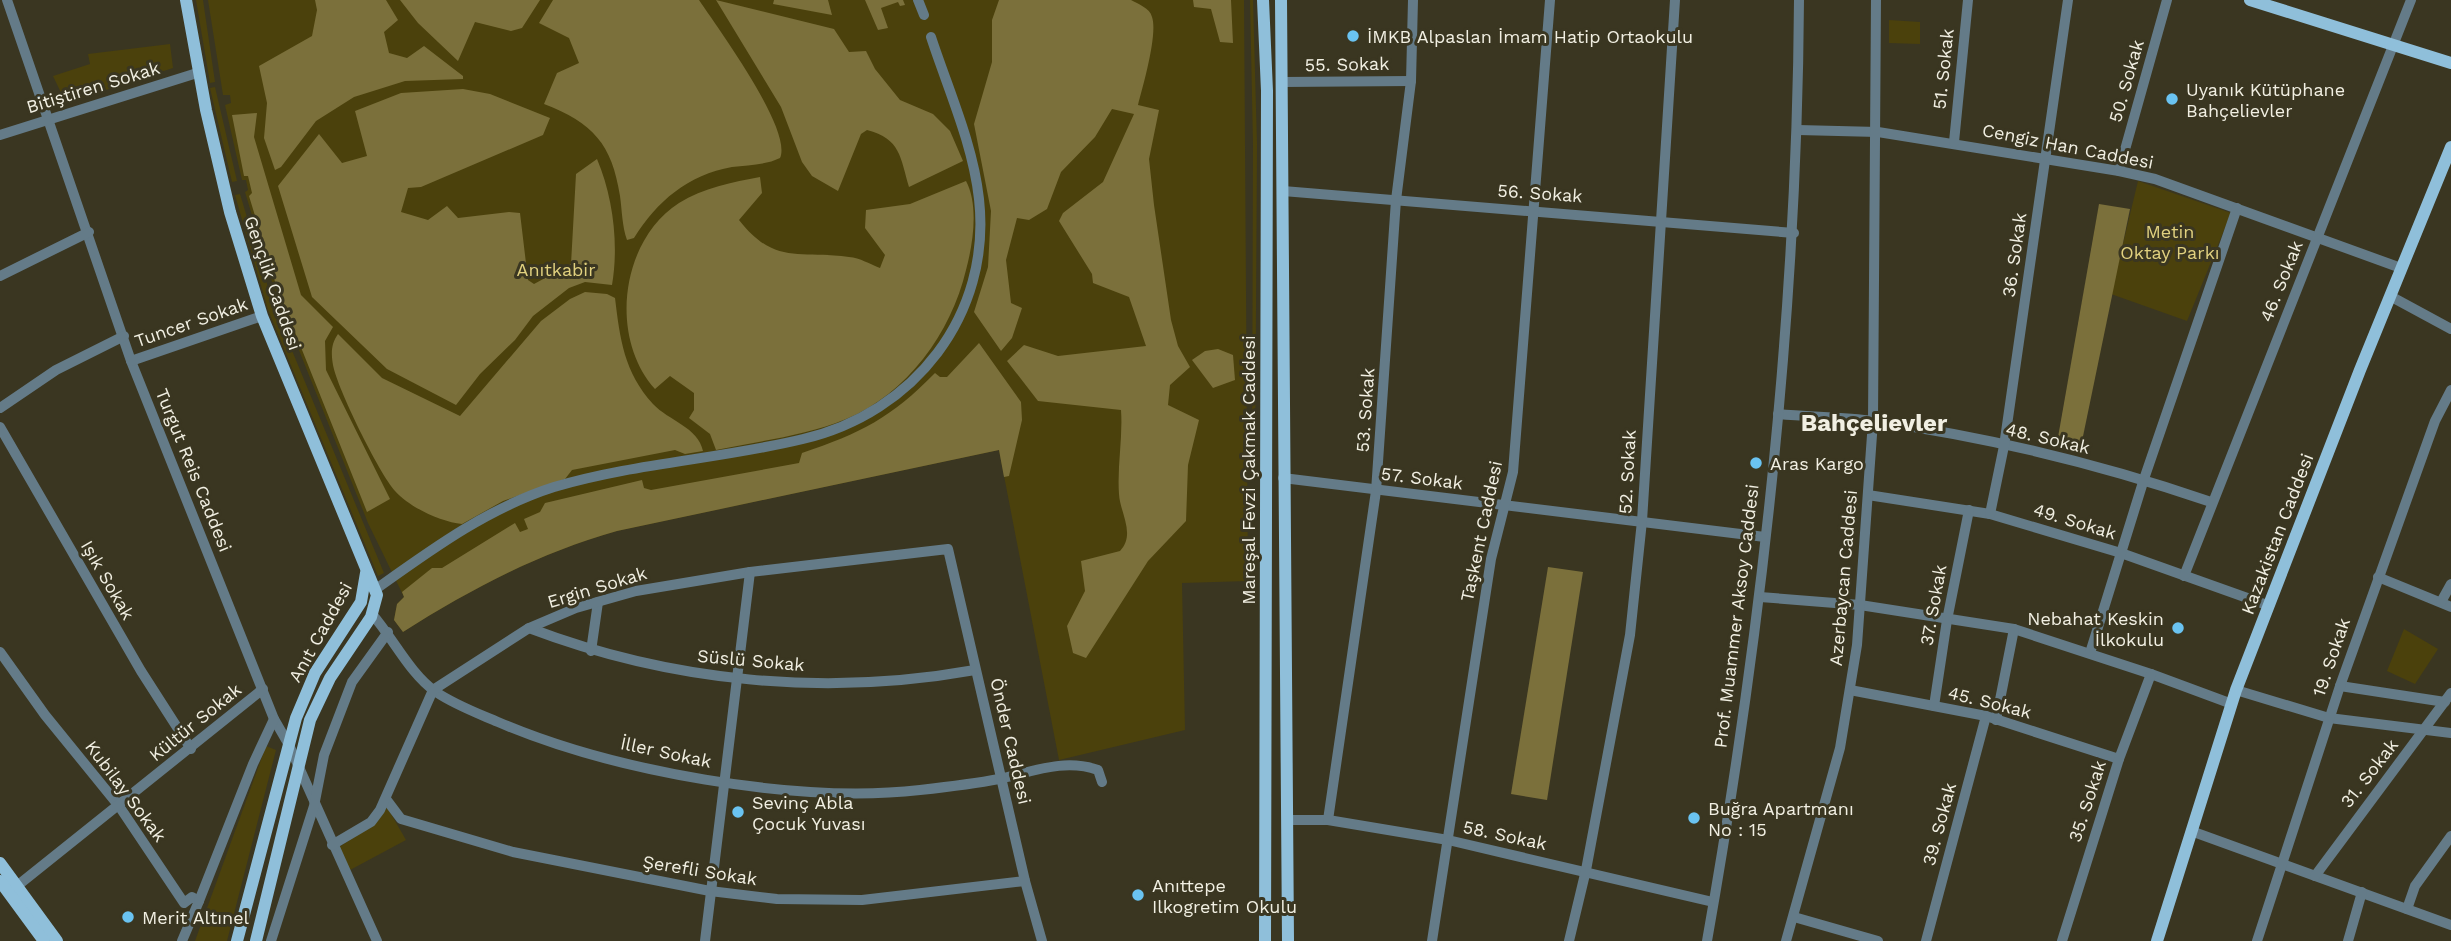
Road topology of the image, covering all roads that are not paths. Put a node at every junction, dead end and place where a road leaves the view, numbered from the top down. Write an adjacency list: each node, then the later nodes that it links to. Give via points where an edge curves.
1 (7, 0): 23 (street, Turgut Reis Caddesi)
2 (186, 0): 20 (main road, Gençlik Caddesi)
3 (918, 0): 16 (street)
4 (1263, 0): 139 (main road, Mareşal Fevzi Çakmak Caddesi, via 1267,91)
5 (1281, 0): 22 (main road, Mareşal Fevzi Çakmak Caddesi)
6 (1413, 0): 21 (street, 53. Sokak)
7 (1550, 0): 34 (street, Taşkent Caddesi)
8 (1675, 0): 35 (street, 52. Sokak)
9 (1799, 0): 24 (street, Prof. Muammer Aksoy Caddesi)
10 (1876, 0): 25 (street, Azerbaycan Caddesi)
11 (1968, 0): 27 (street, 51. Sokak)
12 (2068, 0): 29 (street, 36. Sokak)
13 (2167, 0): 30 (street, 50. Sokak)
14 (2250, 0): 18 (main road)
15 (2412, 0): 18 (street, 46. Sokak)
16 (924, 15)
17 (931, 37): 69 (street, via 973,165 980,238 974,279 963,309 935,356 906,387 867,417 823,434 586,479 529,496 475,523)
18 (2394, 44): 19 (main road); 38 (street, 46. Sokak)
19 (2451, 63)
20 (197, 73): 23 (street, Bitiştiren Sokak); 42 (main road, Gençlik Caddesi, via 230,212)
21 (1411, 81): 22 (street, 55. Sokak); 32 (street, 53. Sokak)
22 (1283, 82): 31 (main road, Mareşal Fevzi Çakmak Caddesi)
23 (50, 119): 26 (street, Bitiştiren Sokak); 36 (street, Turgut Reis Caddesi)
24 (1798, 130): 25 (street, Cengiz Han Caddesi); 37 (street, Prof. Muammer Aksoy Caddesi)
25 (1878, 132): 27 (street, Cengiz Han Caddesi); 49 (street, Azerbaycan Caddesi)
26 (0, 135)
27 (1954, 142): 29 (street, Cengiz Han Caddesi)
28 (2451, 147): 39 (main road, Kazakistan Caddesi)
29 (2046, 157): 30 (street, Cengiz Han Caddesi); 51 (street, 36. Sokak)
30 (2119, 170): 33 (street, Cengiz Han Caddesi)
31 (1283, 191): 32 (street, 56. Sokak); 52 (main road, Mareşal Fevzi Çakmak Caddesi)
32 (1396, 200): 34 (street, 56. Sokak); 54 (street, 53. Sokak)
33 (2238, 208): 38 (street, Cengiz Han Caddesi); 53 (street)
34 (1532, 209): 35 (street, 56. Sokak); 57 (street, Taşkent Caddesi)
35 (1661, 219): 37 (street, 56. Sokak); 60 (street, 52. Sokak)
36 (89, 232): 40 (street); 44 (street, Turgut Reis Caddesi)
37 (1794, 233): 48 (street, Prof. Muammer Aksoy Caddesi)
38 (2317, 236): 39 (street, Cengiz Han Caddesi); 56 (street, 46. Sokak)
39 (2401, 268): 41 (main road, Kazakistan Caddesi)
40 (0, 276)
41 (2390, 296): 43 (street); 75 (main road, Kazakistan Caddesi)
42 (262, 316): 45 (street, Tuncer Sokak); 64 (main road, Gençlik Caddesi)
43 (2451, 329)
44 (124, 336): 45 (street, Turgut Reis Caddesi); 47 (street, Tuncer Sokak, via 56,370)
45 (131, 361): 88 (street, Turgut Reis Caddesi)
46 (2451, 390): 67 (street, 19. Sokak, via 2435,421)
47 (0, 408)
48 (1778, 414): 49 (street, 48. Sokak); 61 (street, Prof. Muammer Aksoy Caddesi)
49 (1873, 421): 51 (street, 48. Sokak); 55 (street, Azerbaycan Caddesi)
50 (0, 427): 101 (street, Işık Sokak, via 141,671)
51 (2004, 446): 53 (street, 48. Sokak); 59 (street, 36. Sokak)
52 (1283, 478): 54 (street, 57. Sokak); 110 (main road, Mareşal Fevzi Çakmak Caddesi)
53 (2144, 479): 56 (street, 48. Sokak); 63 (street)
54 (1377, 491): 57 (street, 57. Sokak); 111 (street, 53. Sokak)
55 (1868, 495): 58 (street, 49. Sokak); 73 (street, Azerbaycan Caddesi)
56 (2211, 502): 66 (street, 46. Sokak)
57 (1507, 506): 60 (street, 57. Sokak); 114 (street, Taşkent Caddesi, via 1491,559)
58 (1969, 510): 59 (street, 49. Sokak); 77 (street, 37. Sokak)
59 (1990, 514): 63 (street, 49. Sokak)
60 (1642, 521): 61 (street, 57. Sokak); 118 (street, 52. Sokak, via 1630,635)
61 (1765, 537): 70 (street, Prof. Muammer Aksoy Caddesi)
62 (948, 549): 65 (street, Ergin Sokak); 84 (street, Önder Caddesi)
63 (2121, 553): 66 (street, 49. Sokak); 83 (street)
64 (365, 565): 69 (main road, Anıt Caddesi); 71 (main road, Anıt Caddesi)
65 (750, 572): 72 (street, Ergin Sokak); 86 (street)
66 (2184, 576): 75 (street, 49. Sokak)
67 (2378, 577): 74 (street); 87 (street, 19. Sokak)
68 (2451, 583): 74 (street)
69 (376, 589): 71 (main road); 76 (main road, Anıt Caddesi)
70 (1760, 597): 73 (street); 126 (street, Prof. Muammer Aksoy Caddesi)
71 (361, 601): 100 (main road, Anıt Caddesi, via 315,673)
72 (598, 602): 78 (street, Ergin Sokak); 81 (street)
73 (1860, 605): 77 (street); 90 (street, Azerbaycan Caddesi)
74 (2446, 605)
75 (2267, 606): 91 (main road, Kazakistan Caddesi)
76 (372, 614): 80 (street, İller Sokak); 103 (main road, Anıt Caddesi, via 330,678 310,720)
77 (1947, 620): 79 (street); 94 (street, 37. Sokak)
78 (529, 628): 81 (street, Süslü Sokak); 89 (street, Ergin Sokak)
79 (2014, 629): 83 (street); 95 (street, 39. Sokak)
80 (388, 632): 89 (street, İller Sokak); 109 (street, via 352,681 324,755)
81 (591, 651): 86 (street, Süslü Sokak)
82 (0, 652): 108 (street, Kubilay Sokak)
83 (2091, 653): 85 (street)
84 (975, 670): 86 (street, Süslü Sokak, via 860,684); 104 (street, Önder Caddesi)
85 (2151, 674): 93 (street); 102 (street, 35. Sokak)
86 (736, 677): 105 (street)
87 (2340, 686): 92 (street); 96 (street, 19. Sokak)
88 (263, 689): 97 (street, Turgut Reis Caddesi); 101 (street, Kültür Sokak)
89 (433, 690): 105 (street, İller Sokak, via 550,744); 107 (street)
90 (1850, 690): 94 (street, 45. Sokak); 128 (street, Azerbaycan Caddesi, via 1840,748)
91 (2236, 690): 93 (main road, Kazakistan Caddesi); 96 (street)
92 (2448, 698): 98 (street, 31. Sokak)
93 (2232, 704): 112 (main road, Kazakistan Caddesi)
94 (1934, 706): 95 (street, 45. Sokak)
95 (1991, 718): 102 (street, 45. Sokak); 146 (street, 39. Sokak)
96 (2329, 718): 98 (street); 117 (street, 19. Sokak)
97 (274, 719): 100 (street, Turgut Reis Caddesi); 125 (street)
98 (2426, 729): 99 (street); 119 (street, 31. Sokak)
99 (2451, 733)
100 (289, 745): 103 (street, Turgut Reis Caddesi); 133 (main road, Anıt Caddesi)
101 (191, 748): 108 (street, Kültür Sokak)
102 (2119, 759): 147 (street, 35. Sokak)
103 (297, 765): 109 (street, Turgut Reis Caddesi); 134 (main road, Anıt Caddesi)
104 (1002, 778): 105 (street, İller Sokak, via 917,791 839,792); 106 (street, İller Sokak, via 1051,766 1086,766 1098,770); 121 (street, Önder Caddesi)
105 (723, 781): 123 (street)
106 (1101, 782)
107 (386, 799): 115 (street, via 372,822); 123 (street, Şerefli Sokak, via 401,819 513,852)
108 (119, 806): 122 (street, Kültür Sokak); 125 (street, Kubilay Sokak, via 184,903 192,897)
109 (314, 806): 115 (street, Turgut Reis Caddesi); 135 (street)
110 (1287, 820): 111 (street, 58. Sokak); 140 (main road, Mareşal Fevzi Çakmak Caddesi)
111 (1328, 820): 114 (street, 58. Sokak)
112 (2191, 831): 117 (street); 148 (main road, Kazakistan Caddesi)
113 (2451, 836): 127 (street, via 2415,886)
114 (1448, 840): 118 (street, 58. Sokak); 141 (street, Taşkent Caddesi)
115 (332, 845): 136 (street, Turgut Reis Caddesi)
116 (0, 863): 122 (main road)
117 (2283, 864): 119 (street); 149 (street, 19. Sokak)
118 (1586, 870): 126 (street, 58. Sokak); 142 (street, 52. Sokak)
119 (2315, 876): 124 (street)
120 (0, 881): 130 (main road)
121 (1025, 881): 123 (street, Şerefli Sokak, via 862,900 777,899); 138 (street, Önder Caddesi)
122 (17, 886): 131 (main road)
123 (710, 891): 137 (street)
124 (2362, 892): 127 (street); 150 (street)
125 (199, 901): 132 (street)
126 (1713, 902): 143 (street, Prof. Muammer Aksoy Caddesi)
127 (2407, 909): 129 (street)
128 (1794, 917): 144 (street, Azerbaycan Caddesi); 145 (street)
129 (2451, 925)
130 (44, 941)
131 (57, 941)
132 (182, 941)
133 (237, 941)
134 (256, 941)
135 (271, 941)
136 (377, 941)
137 (705, 941)
138 (1042, 941)
139 (1265, 941)
140 (1287, 941)
141 (1432, 941)
142 (1569, 941)
143 (1706, 941)
144 (1786, 941)
145 (1878, 941)
146 (1926, 941)
147 (2062, 941)
148 (2157, 941)
149 (2257, 941)
150 (2348, 941)

